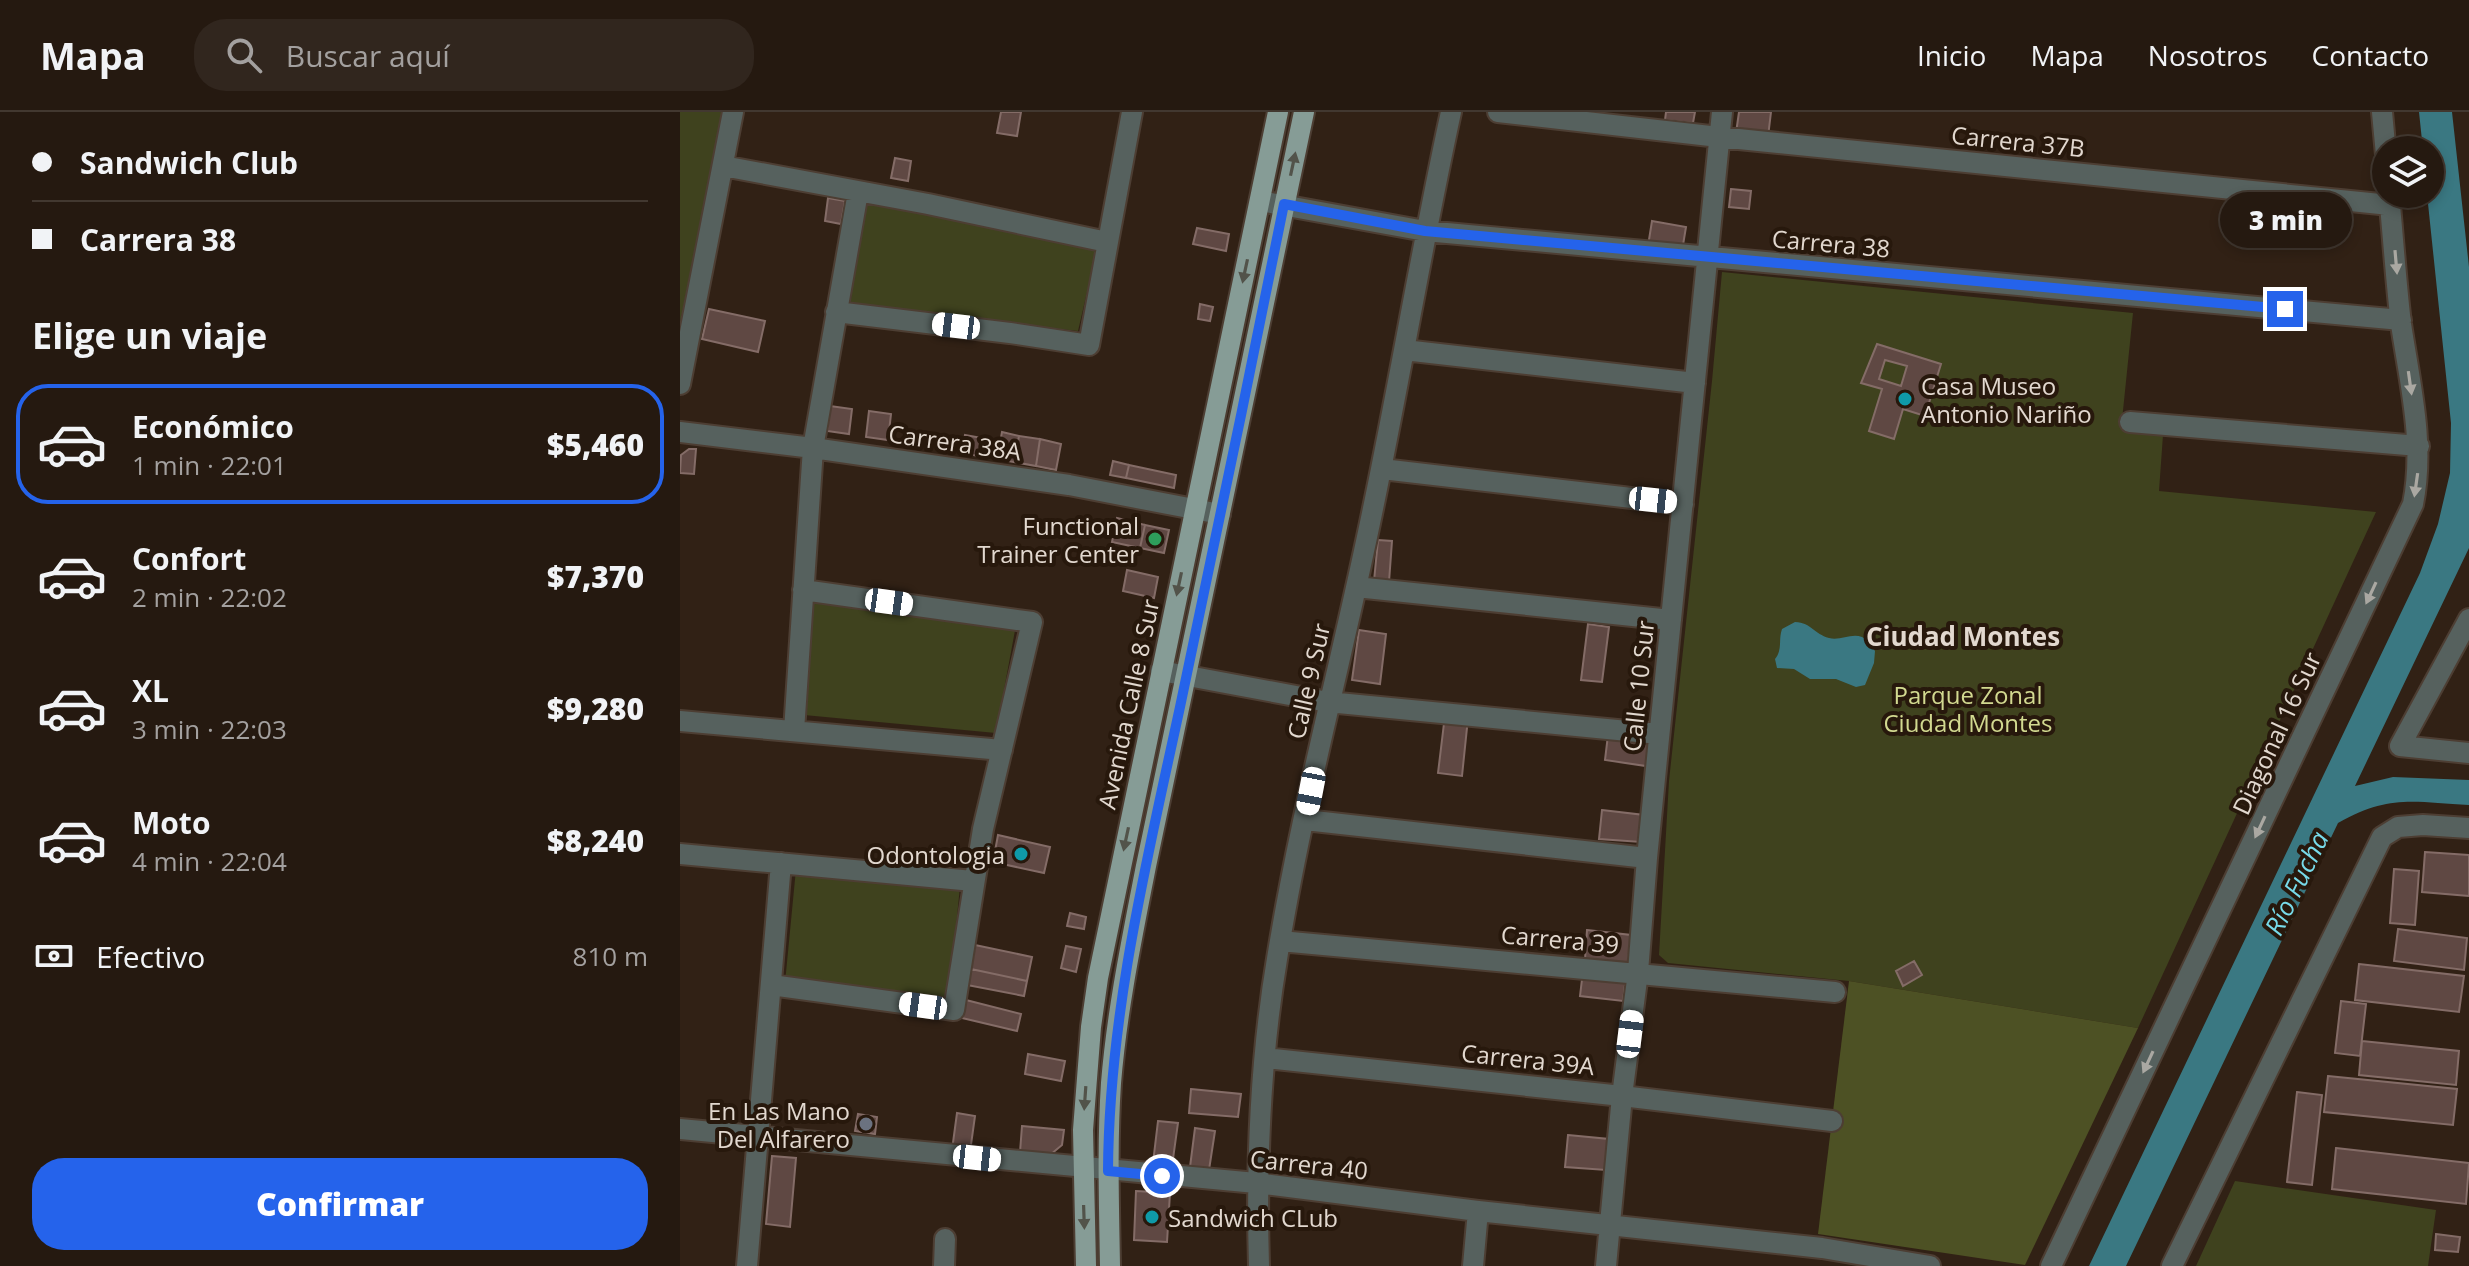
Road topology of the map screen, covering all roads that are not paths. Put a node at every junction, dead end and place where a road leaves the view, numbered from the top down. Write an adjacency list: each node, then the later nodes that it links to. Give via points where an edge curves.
1 (733, 112): 11 (street)
2 (1132, 112): 18 (street)
3 (1278, 112): 14 (main road, Avenida Calle 8 Sur)
4 (1304, 112): 15 (main road, one-way to 4)
5 (1451, 112): 17 (street, Calle 9 Sur)
6 (1498, 112): 10 (street, Carrera 37B)
7 (1722, 112): 10 (street, Calle 10 Sur)
8 (2382, 112): 9 (street)
9 (2384, 136)
10 (1719, 137): 13 (street, Carrera 37B); 19 (street, Calle 10 Sur)
11 (723, 166): 12 (street); 24 (street)
12 (858, 192): 18 (street); 20 (street)
13 (2372, 197)
14 (1260, 201): 15 (street, Carrera 38); 31 (main road, Avenida Calle 8 Sur, one-way to 31)
15 (1284, 204): 17 (street, Carrera 38); 32 (main road)
16 (2391, 208): 21 (street, Diagonal 16 Sur, one-way to 21)
17 (1425, 231): 19 (street, Carrera 38); 22 (street, Calle 9 Sur)
18 (1107, 242): 20 (street, via 1089,345)
19 (1707, 257): 21 (street, Carrera 38); 23 (street, Calle 10 Sur)
20 (836, 312): 28 (street)
21 (2401, 320): 27 (street, Diagonal 16 Sur, one-way to 27)
22 (1404, 350): 23 (street); 29 (street, Calle 9 Sur)
23 (1695, 383): 30 (street, Calle 10 Sur)
24 (680, 384)
25 (2130, 422): 27 (street)
26 (680, 432): 28 (street, Carrera 38A)
27 (2419, 446): 75 (street, Diagonal 16 Sur, one-way to 75, via 2417,483 2405,522)
28 (813, 448): 31 (street, Carrera 38A); 34 (street)
29 (1382, 469): 30 (street); 33 (street, Calle 9 Sur)
30 (1683, 504): 36 (street, Calle 10 Sur)
31 (1195, 508): 32 (street, Carrera 38A); 37 (main road, Avenida Calle 8 Sur, one-way to 37)
32 (1220, 514): 38 (main road)
33 (1356, 587): 36 (street); 39 (street, Calle 9 Sur)
34 (803, 590): 41 (street); 43 (street, via 1032,622)
35 (2469, 619): 44 (street, via 2400,746)
36 (1671, 620): 42 (street, Calle 10 Sur)
37 (1161, 671): 38 (street); 60 (main road, Avenida Calle 8 Sur, one-way to 60, via 1098,978)
38 (1186, 676): 39 (street); 61 (main road, via 1123,986 1111,1079)
39 (1328, 702): 42 (street); 45 (street, Calle 9 Sur)
40 (680, 721): 41 (street)
41 (794, 731): 43 (street)
42 (1659, 734): 48 (street, Calle 10 Sur)
43 (1002, 750): 50 (street)
44 (2469, 753)
45 (1305, 820): 48 (street); 51 (street, Calle 9 Sur)
46 (2469, 828): 76 (street, via 2398,827 2382,837)
47 (680, 854): 49 (street)
48 (1647, 858): 52 (street, Calle 10 Sur)
49 (781, 863): 50 (street); 53 (street)
50 (973, 881): 53 (street, via 954,1010)
51 (1280, 941): 52 (street, Carrera 39); 55 (street, Calle 9 Sur)
52 (1638, 972): 54 (street, Carrera 39); 56 (street, Calle 10 Sur)
53 (771, 985): 59 (street)
54 (1835, 992)
55 (1265, 1058): 56 (street, Carrera 39A); 62 (street, Calle 9 Sur)
56 (1622, 1096): 57 (street, Carrera 39A); 64 (street, Calle 10 Sur)
57 (1832, 1121)
58 (680, 1129): 59 (street, Carrera 40)
59 (758, 1137): 60 (street, Carrera 40); 67 (street)
60 (1083, 1169): 61 (street, Carrera 40); 69 (main road, Avenida Calle 8 Sur, one-way to 69)
61 (1108, 1171): 62 (street, Carrera 40); 70 (main road)
62 (1256, 1183): 63 (street, Carrera 40); 71 (street, Calle 9 Sur)
63 (1478, 1211): 64 (street, Carrera 40); 72 (street)
64 (1610, 1226): 66 (street, Carrera 40); 73 (street, Calle 10 Sur)
65 (945, 1239): 68 (street)
66 (1830, 1258): 74 (street, Carrera 40)
67 (747, 1266)
68 (944, 1266)
69 (1086, 1266)
70 (1110, 1266)
71 (1259, 1266)
72 (1473, 1266)
73 (1606, 1266)
74 (1930, 1266)
75 (2051, 1266)
76 (2172, 1266)

